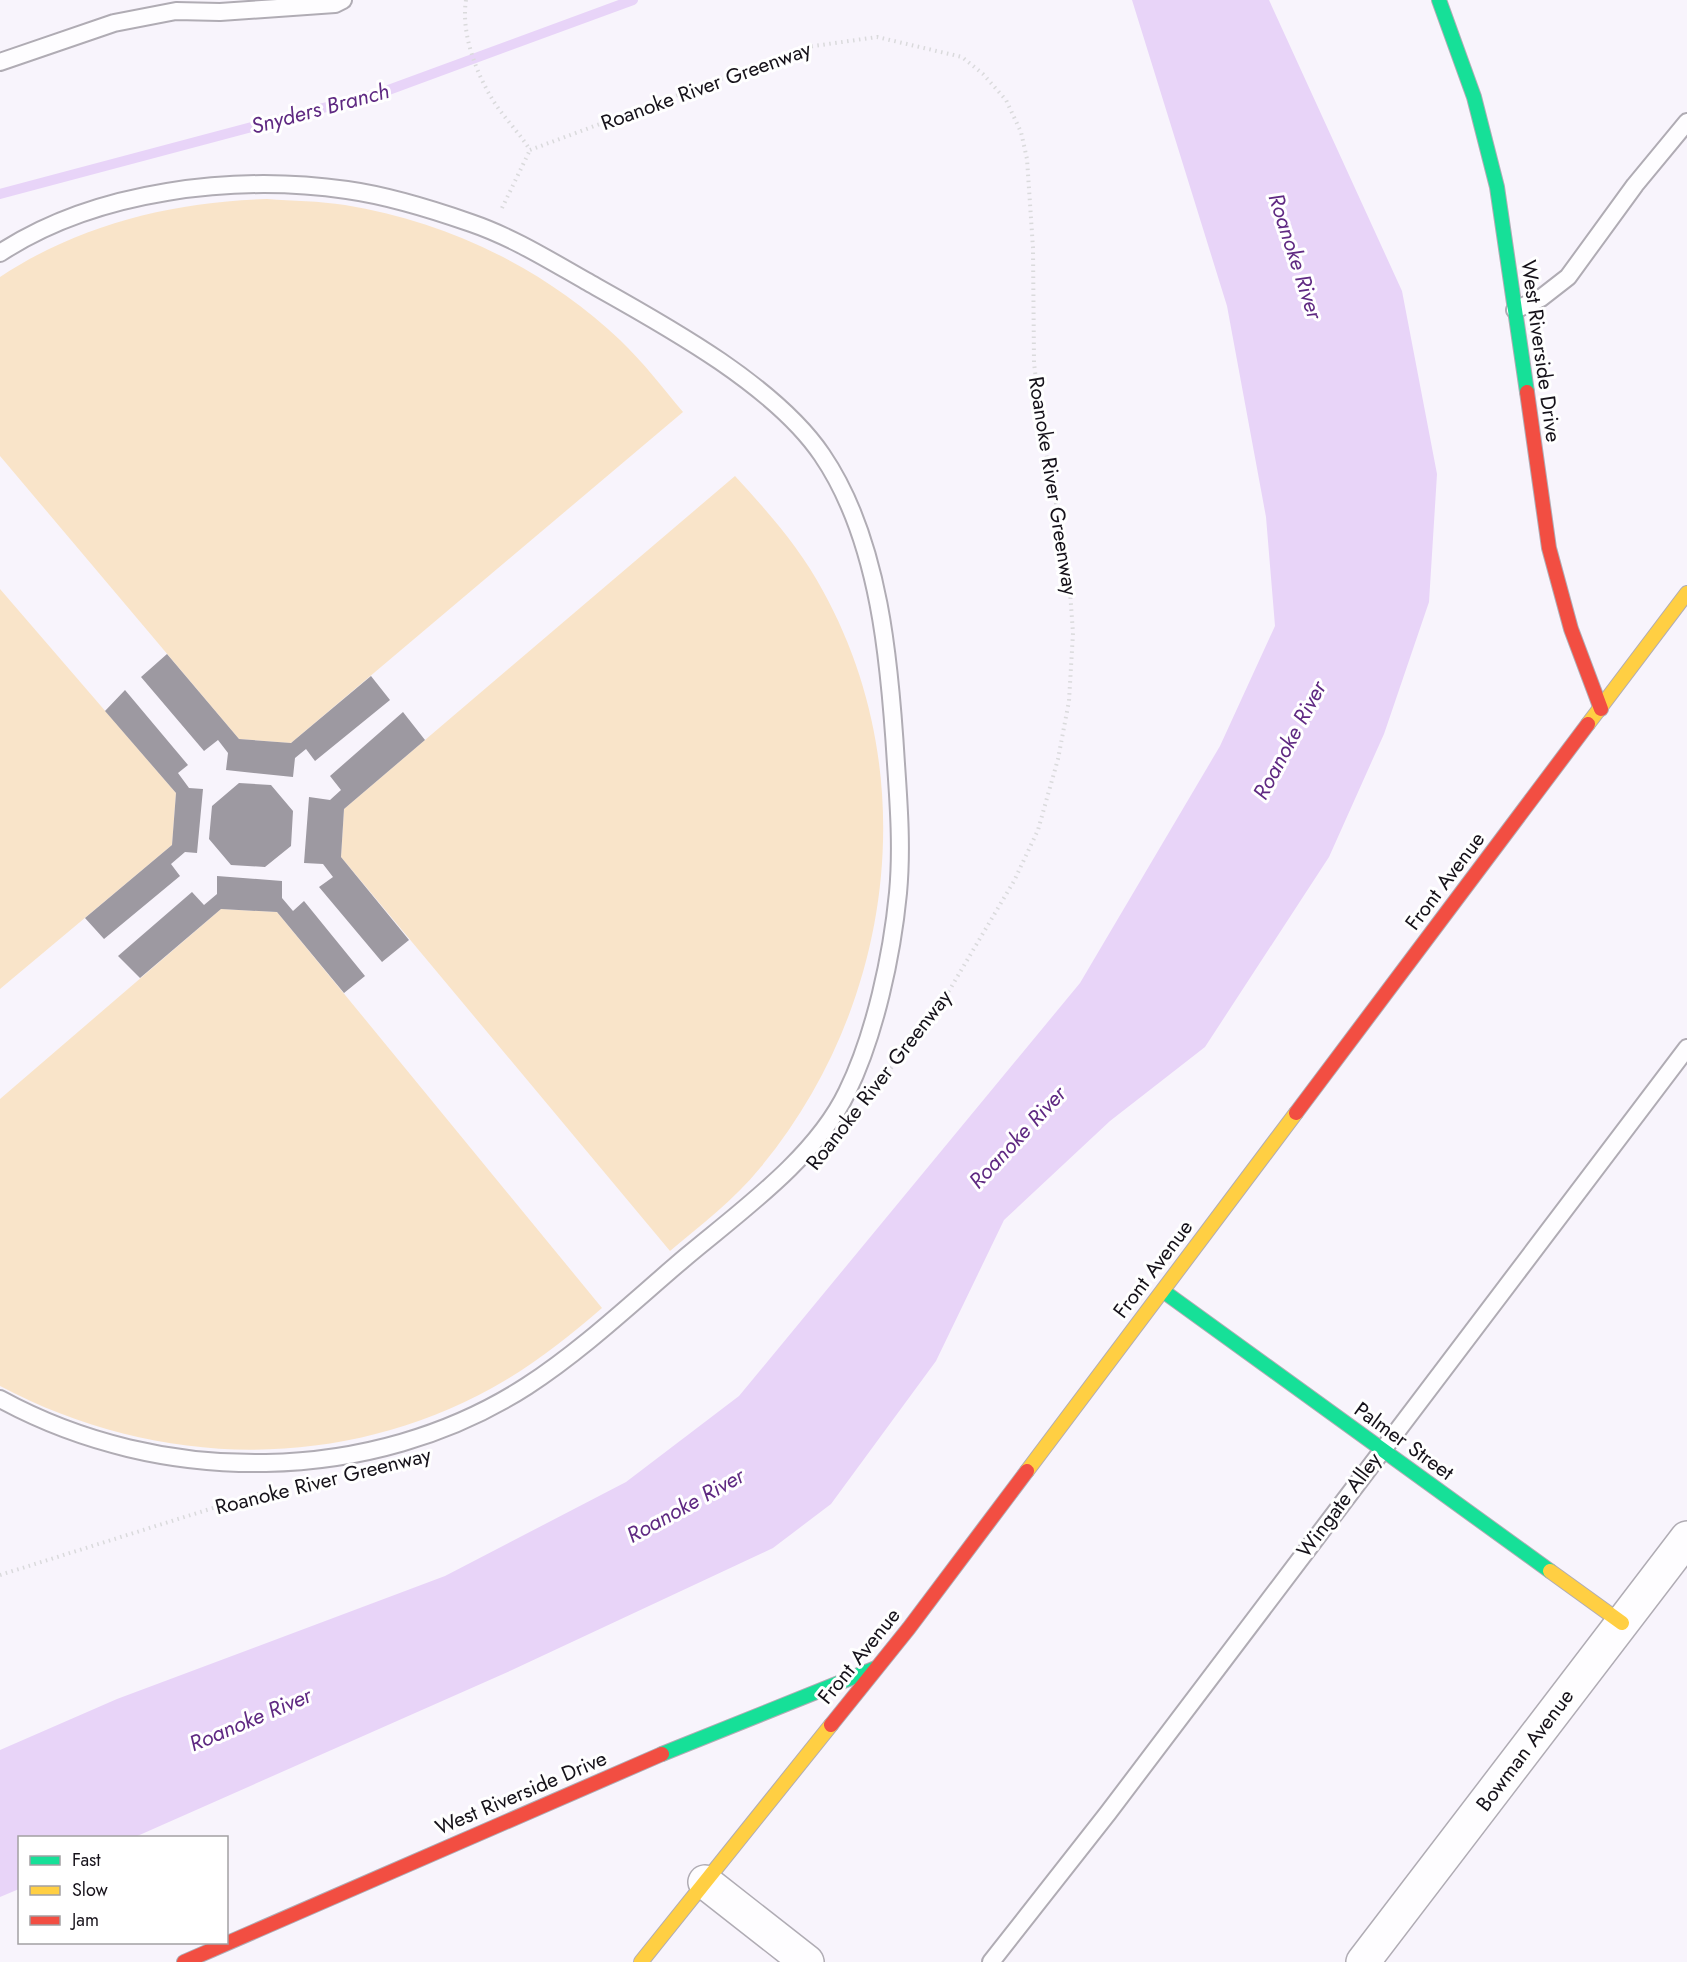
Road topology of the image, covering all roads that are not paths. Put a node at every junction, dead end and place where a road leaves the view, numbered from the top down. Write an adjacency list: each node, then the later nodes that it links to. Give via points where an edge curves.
1 (343, 0): 3 (lane, via 335,4)
2 (1439, 0): 7 (street, West Riverside Drive, via 1477,108 1497,188)
3 (246, 5): 4 (lane, via 176,11 114,23)
4 (0, 62)
5 (1687, 122): 7 (lane, via 1568,277 1541,298)
6 (0, 253): 12 (lane, via 79,214 195,189 310,186 353,191 434,210 491,230 646,315 754,386 802,429 824,458 856,526 879,611 887,661 900,855 886,972 858,1065 833,1117 778,1179 531,1383 428,1435 324,1459 248,1463 138,1452 55,1425)
7 (1515, 310): 9 (street, West Riverside Drive, via 1549,548 1571,629)
8 (1685, 599): 9 (street, Front Avenue)
9 (1600, 709): 11 (street, Front Avenue)
10 (1687, 1048): 13 (lane, Wingate Alley)
11 (1163, 1291): 13 (street, Palmer Street); 16 (street, Front Avenue)
12 (0, 1399)
13 (1380, 1450): 15 (street, Palmer Street); 23 (lane, Wingate Alley, via 1108,1814)
14 (1687, 1538): 15 (street, Bowman Avenue)
15 (1622, 1623): 24 (street, Bowman Avenue)
16 (878, 1667): 17 (street, Front Avenue); 18 (street, West Riverside Drive, via 670,1751)
17 (705, 1882): 21 (street, Front Avenue); 22 (street)
18 (228, 1943)
19 (225, 1944): 20 (street, West Riverside Drive)
20 (184, 1962)
21 (640, 1962)
22 (807, 1962)
23 (991, 1962)
24 (1363, 1962)

